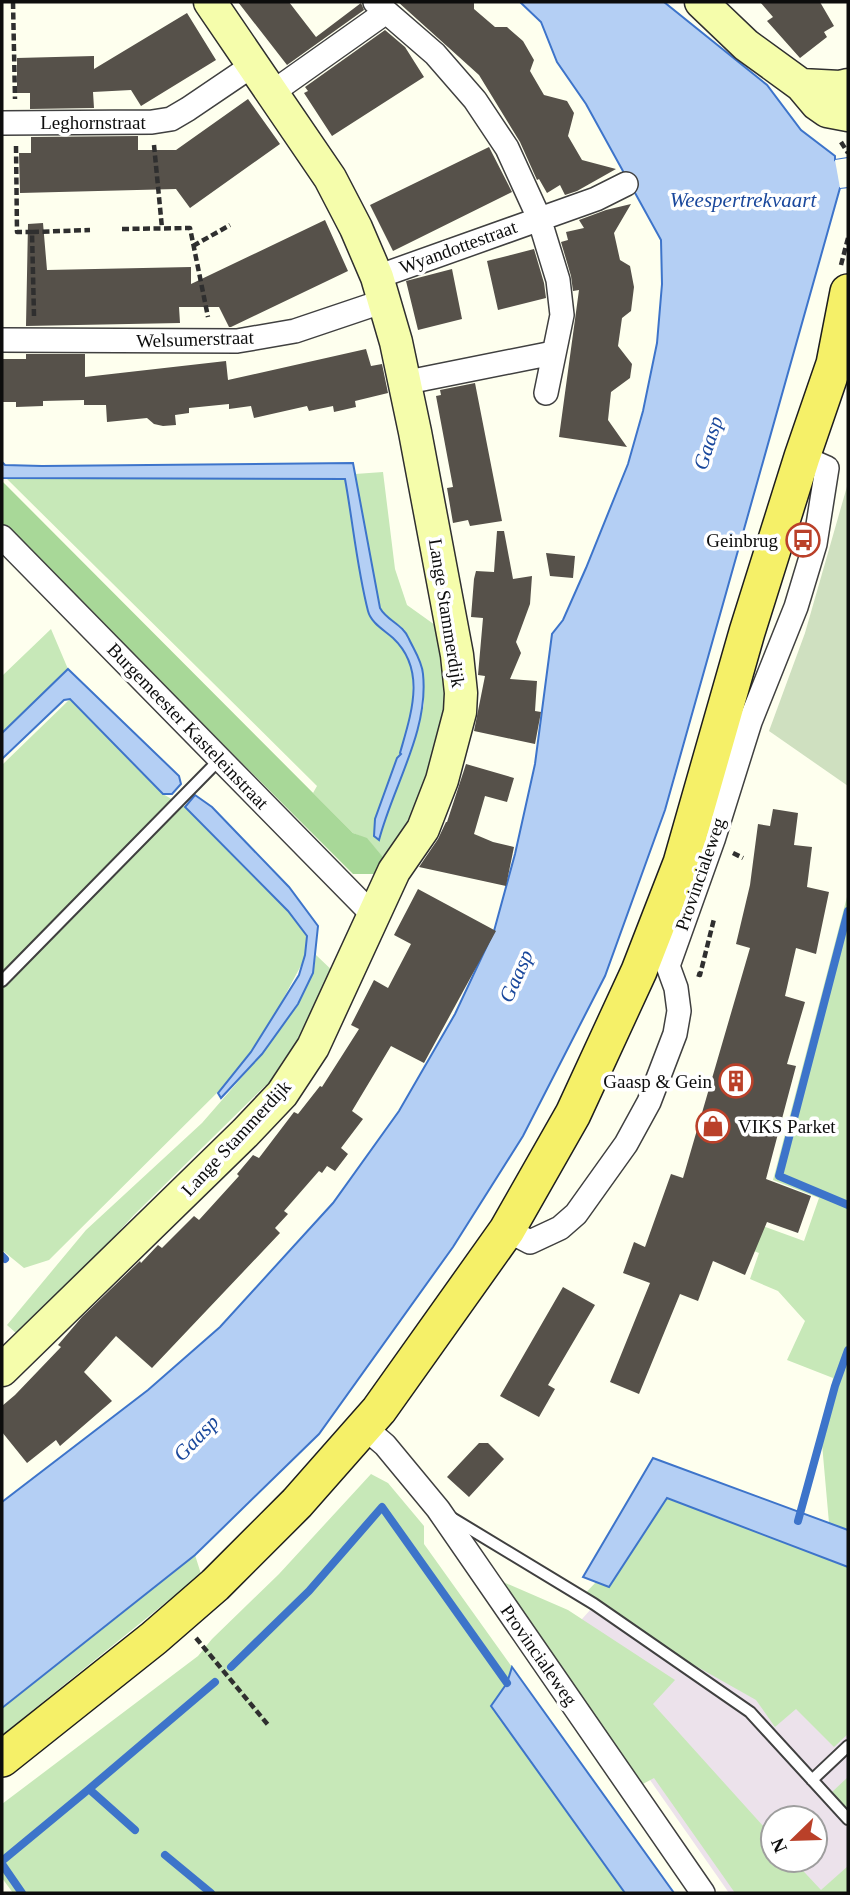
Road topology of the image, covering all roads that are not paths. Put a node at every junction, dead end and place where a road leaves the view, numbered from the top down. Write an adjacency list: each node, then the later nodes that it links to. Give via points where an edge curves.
1 (210, 2): 4 (street, Lange Stammerdijk)
2 (701, 2): 5 (street, via 746,45)
3 (381, 7): 7 (street, Wyandottestraat); 11 (street, Wyandottestraat, via 435,54 475,100 507,148)
4 (253, 65): 7 (street, Lange Stammerdijk); 9 (street, Leghornstraat, via 171,118)
5 (801, 85): 6 (street); 8 (street, via 827,111)
6 (848, 85)
7 (273, 92): 13 (street, Lange Stammerdijk, via 330,178)
8 (848, 115)
9 (2, 123)
10 (626, 184): 11 (street, Wyandottestraat)
11 (539, 218): 13 (street, Wyandottestraat); 15 (street, Wyandottestraat, via 558,280 562,315)
12 (844, 280): 16 (main road, Provincialeweg)
13 (380, 289): 14 (street, Welsumerstraat, via 295,331 237,341); 17 (street, Lange Stammerdijk)
14 (2, 340)
15 (553, 353): 17 (street); 18 (street, Wyandottestraat)
16 (841, 354): 19 (main road, Provincialeweg)
17 (403, 383): 22 (street, Lange Stammerdijk, via 461,693 457,728 423,829 394,871)
18 (546, 394)
19 (814, 463): 24 (main road, Provincialeweg, via 747,632 681,863 639,971 573,1114); 24 (street, Provincialeweg, via 815,544 668,966 679,1011 649,1102 626,1144 576,1214 560,1228 530,1242)
20 (2, 537): 21 (street, Burgemeester Kasteleinstraat)
21 (219, 760): 22 (street, Burgemeester Kasteleinstraat); 23 (lane)
22 (374, 916): 25 (street, Lange Stammerdijk, via 313,1047 282,1094)
23 (2, 981)
24 (507, 1230): 26 (main road, Provincialeweg, via 380,1410)
25 (2, 1370)
26 (363, 1427): 27 (street, Provincialeweg, via 385,1445); 29 (main road, Provincialeweg, via 215,1586)
27 (438, 1509): 30 (lane, via 594,1604 750,1712); 32 (street, Provincialeweg)
28 (848, 1746): 30 (lane)
29 (2, 1759)
30 (812, 1780): 31 (lane)
31 (848, 1819)
32 (703, 1893)

